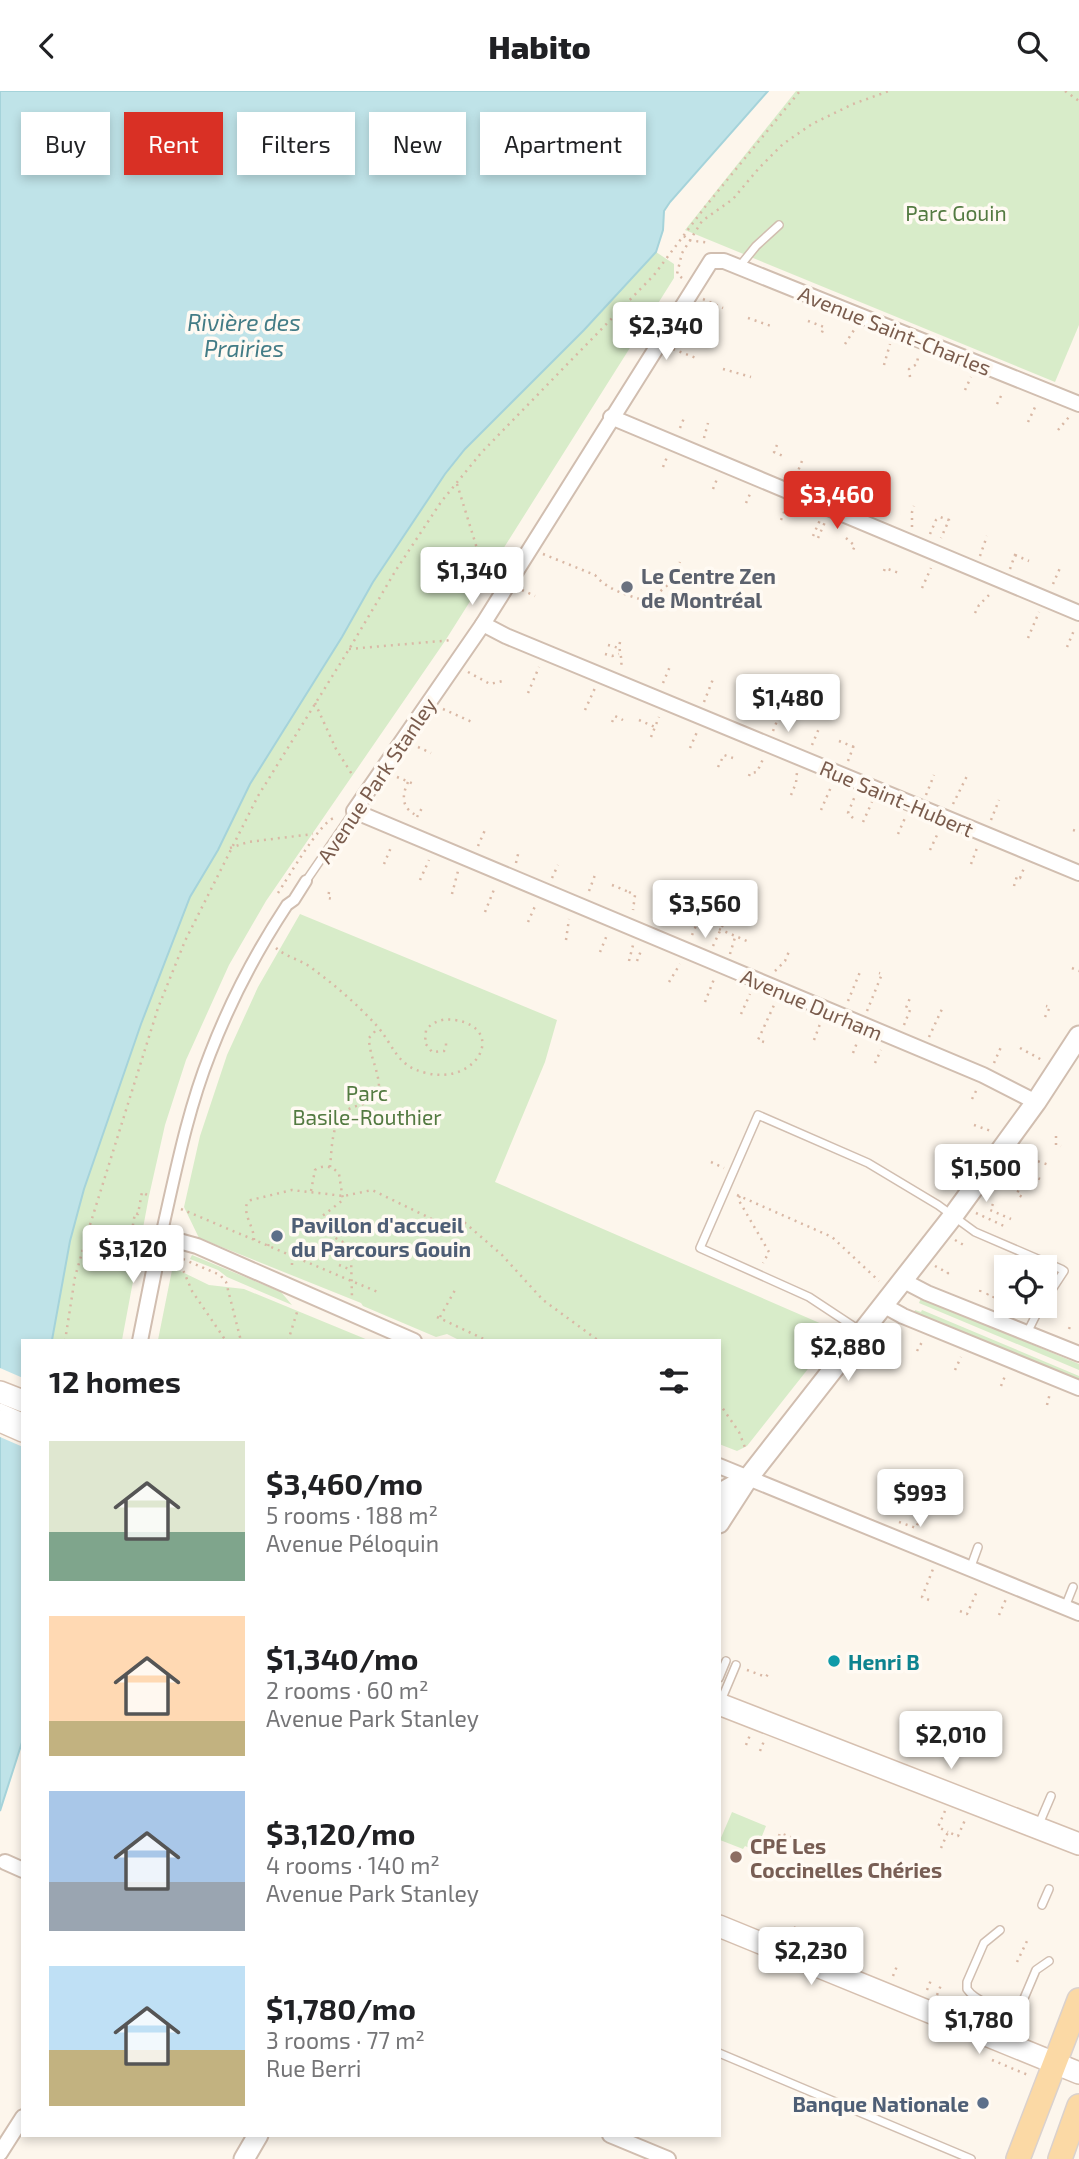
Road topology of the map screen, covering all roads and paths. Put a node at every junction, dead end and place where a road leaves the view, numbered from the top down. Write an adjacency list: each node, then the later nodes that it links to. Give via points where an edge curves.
1 (800, 91): 6 (path)
2 (889, 91): 7 (path, via 842,109 791,137 733,199 702,221)
3 (1065, 91): 4 (path)
4 (1079, 101)
5 (779, 225): 10 (lane)
6 (684, 236): 7 (path); 50 (path, via 654,275 481,453)
7 (688, 240): 8 (path); 11 (path)
8 (710, 243)
9 (711, 261): 10 (street, Avenue Saint-Charles, via 719,259); 34 (street, Avenue Park Stanley)
10 (740, 267): 33 (street, Avenue Saint-Charles)
11 (677, 274)
12 (700, 298): 13 (path)
13 (723, 308)
14 (748, 318): 17 (path)
15 (808, 321): 18 (path, via 824,327)
16 (859, 325): 20 (path)
17 (771, 326)
18 (821, 335)
19 (890, 338): 24 (path)
20 (845, 344)
21 (669, 347): 23 (path)
22 (919, 350): 28 (path, via 917,364 909,369)
23 (696, 358)
24 (884, 365)
25 (723, 369): 27 (path)
26 (973, 372): 30 (path)
27 (751, 377)
28 (911, 377)
29 (1009, 387): 32 (path)
30 (965, 390)
31 (1039, 399): 36 (path)
32 (998, 404)
33 (1076, 409): 38 (path)
34 (611, 417): 88 (street); 89 (street, Avenue Park Stanley)
35 (684, 418): 39 (path)
36 (1028, 422)
37 (708, 423): 40 (path)
38 (1058, 430)
39 (678, 433)
40 (702, 443)
41 (777, 445): 43 (path, via 774,452)
42 (668, 455): 45 (path)
43 (783, 456)
44 (802, 461): 48 (path, via 798,471)
45 (663, 467)
46 (847, 472): 55 (path)
47 (718, 476): 52 (path)
48 (809, 476)
49 (890, 481): 54 (path)
50 (457, 484): 80 (path); 96 (path, via 396,570)
51 (874, 484): 54 (path, via 875,493)
52 (712, 489)
53 (752, 490): 56 (path)
54 (884, 494): 59 (path)
55 (841, 501)
56 (746, 503)
57 (788, 505): 61 (path)
58 (914, 506): 63 (path)
59 (876, 515)
60 (821, 519): 64 (path)
61 (781, 520)
62 (826, 521): 67 (path)
63 (911, 530)
64 (813, 536)
65 (987, 536): 72 (path)
66 (929, 537): 69 (path, via 940,516 949,520)
67 (818, 538)
68 (846, 538): 70 (path, via 855,546)
69 (939, 541)
70 (853, 550)
71 (540, 553): 74 (path, via 648,602 671,582)
72 (979, 558)
73 (1029, 561): 78 (path, via 1016,554)
74 (680, 562)
75 (932, 565): 81 (path)
76 (1060, 568): 82 (path)
77 (884, 571): 79 (path)
78 (1009, 571)
79 (899, 573)
80 (485, 577)
81 (922, 588)
82 (1051, 588)
83 (517, 589): 85 (path)
84 (994, 591): 87 (path)
85 (535, 596)
86 (1040, 610): 90 (path)
87 (975, 613)
88 (1078, 619): 94 (path)
89 (483, 624): 151 (street, Avenue Park Stanley); 177 (street, Rue Saint-Hubert)
90 (1028, 638)
91 (445, 641): 96 (path)
92 (620, 642): 95 (path)
93 (608, 645): 95 (path)
94 (1067, 647)
95 (619, 648): 98 (path)
96 (349, 649): 108 (path)
97 (605, 654): 98 (path)
98 (619, 654): 101 (path)
99 (540, 664): 107 (path)
100 (671, 664): 105 (path)
101 (620, 669)
102 (465, 670): 104 (path, via 490,684)
103 (713, 679): 109 (path)
104 (503, 681)
105 (661, 686)
106 (595, 687): 112 (path)
107 (528, 693)
108 (315, 703): 137 (path); 166 (path)
109 (704, 704)
110 (750, 706): 117 (path)
111 (439, 707): 118 (path)
112 (586, 710)
113 (781, 711): 123 (path)
114 (660, 714): 121 (path)
115 (623, 720): 119 (path, via 615,716)
116 (639, 720): 121 (path)
117 (744, 721)
118 (472, 722)
119 (612, 722)
120 (820, 726): 128 (path)
121 (655, 727): 124 (path)
122 (698, 730): 127 (path)
123 (772, 732)
124 (651, 737)
125 (839, 741): 132 (path, via 854,746)
126 (413, 745): 129 (path)
127 (690, 748)
128 (811, 748)
129 (432, 753)
130 (764, 757): 138 (path, via 757,772)
131 (733, 758): 133 (path, via 724,755)
132 (847, 763)
133 (718, 767)
134 (797, 771): 143 (path)
135 (392, 775): 140 (path)
136 (934, 775): 145 (path)
137 (353, 776)
138 (749, 776)
139 (967, 776): 149 (path)
140 (408, 782): 141 (path); 152 (path, via 403,802)
141 (414, 784)
142 (832, 785): 150 (path)
143 (791, 795)
144 (856, 795): 154 (path, via 848,813)
145 (926, 796)
146 (999, 800): 156 (path)
147 (872, 802): 155 (path)
148 (422, 807): 152 (path)
149 (952, 807)
150 (821, 810)
151 (354, 811): 180 (lane, Avenue Park Stanley); 249 (street, Avenue Durham)
152 (418, 816): 157 (path)
153 (905, 816): 163 (path)
154 (853, 818)
155 (863, 821)
156 (990, 822)
157 (414, 825)
158 (485, 830): 167 (path)
159 (939, 830): 169 (path)
160 (1073, 830): 161 (path)
161 (1079, 832)
162 (313, 834): 166 (path)
163 (898, 834)
164 (393, 844): 172 (path)
165 (978, 846): 171 (path)
166 (230, 848): 276 (path, via 158,1008)
167 (476, 850)
168 (519, 850): 174 (path)
169 (930, 850)
170 (429, 859): 179 (path)
171 (971, 864)
172 (384, 865)
173 (558, 865): 181 (path)
174 (514, 866)
175 (1025, 866): 183 (path)
176 (458, 871): 186 (path)
177 (1079, 873)
178 (595, 875): 187 (path)
179 (420, 880)
180 (306, 881): 279 (street, Avenue Park Stanley, via 252,962 210,1053)
181 (551, 881)
182 (612, 885): 192 (path, via 635,895)
183 (1014, 886)
184 (495, 887): 191 (path)
185 (329, 892): 188 (path, via 328,898)
186 (452, 894)
187 (586, 896)
188 (333, 899)
189 (661, 903): 197 (path)
190 (536, 904): 196 (path)
191 (485, 912)
192 (631, 914)
193 (569, 918): 201 (path)
194 (726, 918): 198 (path)
195 (699, 919): 202 (path)
196 (528, 922)
197 (652, 923)
198 (719, 929): 200 (path); 206 (path)
199 (608, 934): 209 (path)
200 (736, 935): 203 (path); 210 (path)
201 (566, 940)
202 (691, 940)
203 (747, 941)
204 (633, 945): 211 (path)
205 (642, 948): 212 (path)
206 (712, 948)
207 (277, 949): 233 (path, via 313,968)
208 (790, 949): 218 (path)
209 (600, 952)
210 (729, 955)
211 (629, 961)
212 (637, 961)
213 (680, 964): 220 (path)
214 (1072, 968): 215 (path)
215 (1079, 971)
216 (860, 972): 225 (path)
217 (879, 973): 228 (path)
218 (773, 974)
219 (714, 978): 223 (path)
220 (669, 982)
221 (751, 993): 229 (path)
222 (910, 998): 232 (path, via 906,1008 911,1010)
223 (705, 1002)
224 (775, 1003): 239 (path, via 758,1041)
225 (847, 1004)
226 (1046, 1006): 230 (path, via 1050,1007)
227 (942, 1009): 236 (path)
228 (866, 1012)
229 (741, 1014)
230 (1045, 1017)
231 (821, 1022): 237 (path)
232 (903, 1027)
233 (379, 1028): 238 (path, via 402,1062 427,1074 462,1072 481,1052 477,1030 461,1021 438,1021 426,1030 425,1043 432,1052 444,1051); 259 (path, via 369,1044 379,1091 370,1102 345,1112 338,1122)
234 (1079, 1036): 249 (street)
235 (859, 1038): 243 (path)
236 (929, 1038)
237 (814, 1040)
238 (446, 1041)
239 (764, 1042)
240 (1001, 1047): 246 (path)
241 (882, 1048): 245 (path)
242 (1020, 1048): 244 (path)
243 (853, 1053)
244 (1043, 1060)
245 (875, 1063)
246 (993, 1065)
247 (978, 1088): 248 (path)
248 (972, 1099)
249 (1036, 1102): 271 (street)
250 (974, 1125): 251 (path)
251 (993, 1132)
252 (1056, 1136): 253 (path, via 1056,1145)
253 (1061, 1146)
254 (1034, 1153): 256 (path, via 1031,1159)
255 (711, 1162): 257 (path)
256 (1049, 1165)
257 (721, 1166)
258 (952, 1166): 260 (path)
259 (330, 1167): 264 (path, via 315,1170); 266 (path, via 340,1174)
260 (962, 1173)
261 (945, 1176): 263 (path)
262 (1040, 1179): 267 (path, via 1031,1175 1022,1185 1017,1194)
263 (955, 1183)
264 (311, 1191): 266 (path); 281 (path, via 282,1191 247,1203)
265 (149, 1195): 278 (path, via 142,1192)
266 (344, 1196): 274 (path); 317 (path, via 372,1191 434,1220 464,1222 543,1300)
267 (1024, 1198)
268 (993, 1204): 272 (path, via 990,1210)
269 (181, 1209): 281 (path)
270 (976, 1213): 275 (path)
271 (953, 1216): 286 (lane, via 981,1236); 297 (street); 308 (lane, via 897,1178 758,1115 701,1248 809,1297)
272 (1011, 1219)
273 (302, 1222): 274 (path)
274 (318, 1222): 293 (path, via 323,1231 348,1245)
275 (1004, 1226)
276 (89, 1228): 278 (path); 310 (path, via 75,1276)
277 (273, 1233): 283 (path)
278 (131, 1236): 280 (path)
279 (161, 1236): 311 (street, Avenue Park Stanley); 315 (street, via 197,1246)
280 (141, 1239)
281 (254, 1240): 283 (path)
282 (955, 1240): 284 (path)
283 (268, 1246): 287 (path)
284 (967, 1247)
285 (769, 1252): 288 (path); 291 (path); 298 (path, via 740,1196 832,1237)
286 (1025, 1255)
287 (292, 1256): 294 (path); 296 (path)
288 (776, 1256)
289 (339, 1265): 293 (path)
290 (935, 1266): 295 (path, via 948,1273)
291 (760, 1268)
292 (1057, 1269): 299 (lane, via 1064,1272)
293 (351, 1270): 296 (path)
294 (292, 1276)
295 (944, 1277)
296 (352, 1280): 302 (path); 304 (path)
297 (902, 1280): 305 (street); 309 (street)
298 (879, 1281)
299 (1057, 1282)
300 (455, 1290): 316 (path, via 438,1318)
301 (990, 1290): 303 (path)
302 (380, 1293)
303 (987, 1295)
304 (352, 1301)
305 (883, 1305): 308 (street); 325 (street)
306 (298, 1309): 314 (path)
307 (1034, 1318): 309 (lane)
308 (862, 1332): 337 (street)
309 (1027, 1333): 320 (street)
310 (65, 1339)
311 (140, 1339)
312 (225, 1339): 313 (path, via 192,1291 177,1255 226,1282)
313 (240, 1339)
314 (289, 1339)
315 (409, 1339)
316 (484, 1339)
317 (596, 1339)
318 (923, 1341): 319 (path)
319 (917, 1351)
320 (1079, 1354)
321 (961, 1356): 322 (path)
322 (955, 1370)
323 (1006, 1374): 324 (path)
324 (1001, 1386)
325 (1079, 1388)
326 (0, 1392): 328 (main road)
327 (1050, 1393): 329 (path)
328 (21, 1400)
329 (1046, 1405)
330 (721, 1406): 335 (path)
331 (0, 1407): 332 (lane)
332 (21, 1415)
333 (0, 1421): 334 (main road)
334 (21, 1430)
335 (746, 1450)
336 (721, 1467): 337 (street)
337 (748, 1478): 338 (street); 339 (street); 344 (street)
338 (721, 1493)
339 (721, 1520)
340 (918, 1523): 341 (path, via 916,1528 899,1521)
341 (897, 1525)
342 (978, 1547): 344 (lane)
343 (933, 1569): 348 (path, via 922,1597)
344 (970, 1569): 349 (street)
345 (978, 1587): 350 (path, via 967,1614)
346 (1073, 1587): 349 (lane)
347 (1006, 1599): 352 (path)
348 (929, 1600)
349 (1065, 1607): 351 (street)
350 (960, 1611)
351 (1079, 1613)
352 (999, 1615)
353 (726, 1661): 356 (lane)
354 (736, 1665): 358 (lane)
355 (746, 1669): 357 (path)
356 (721, 1673)
357 (768, 1674)
358 (721, 1702)
359 (721, 1704): 367 (main road)
360 (750, 1735): 362 (path)
361 (764, 1740): 363 (path)
362 (746, 1745)
363 (760, 1751)
364 (1051, 1796): 367 (lane)
365 (945, 1811): 368 (path, via 938,1827)
366 (966, 1818): 368 (path, via 958,1836)
367 (1038, 1828): 371 (main road)
368 (948, 1832): 372 (path)
369 (806, 1841): 370 (path, via 780,1833)
370 (785, 1844)
371 (1079, 1844)
372 (941, 1848)
373 (5, 1863): 374 (street)
374 (21, 1869)
375 (1049, 1889): 376 (lane)
376 (1042, 1905)
377 (797, 1922): 380 (path)
378 (721, 1927): 396 (main road)
379 (1000, 1930): 385 (lane, via 984,1943 967,1982 974,1997 1014,2011 1036,1970)
380 (791, 1939)
381 (848, 1941): 384 (path)
382 (1027, 1941): 387 (path)
383 (855, 1944): 386 (path)
384 (841, 1959)
385 (1049, 1961)
386 (848, 1962)
387 (1017, 1962)
388 (897, 1966): 389 (path)
389 (891, 1980)
390 (931, 1980): 392 (path)
391 (941, 1985): 393 (path)
392 (925, 1994)
393 (935, 1999)
394 (1079, 2000): 396 (main road)
395 (721, 2054): 405 (lane)
396 (1054, 2063): 397 (main road); 406 (main road)
397 (1079, 2073)
398 (1079, 2106): 407 (main road)
399 (21, 2120): 402 (street)
400 (257, 2137): 403 (street)
401 (615, 2137): 404 (street)
402 (0, 2153)
403 (244, 2159)
404 (668, 2159)
405 (971, 2159)
406 (1018, 2159)
407 (1060, 2159)

